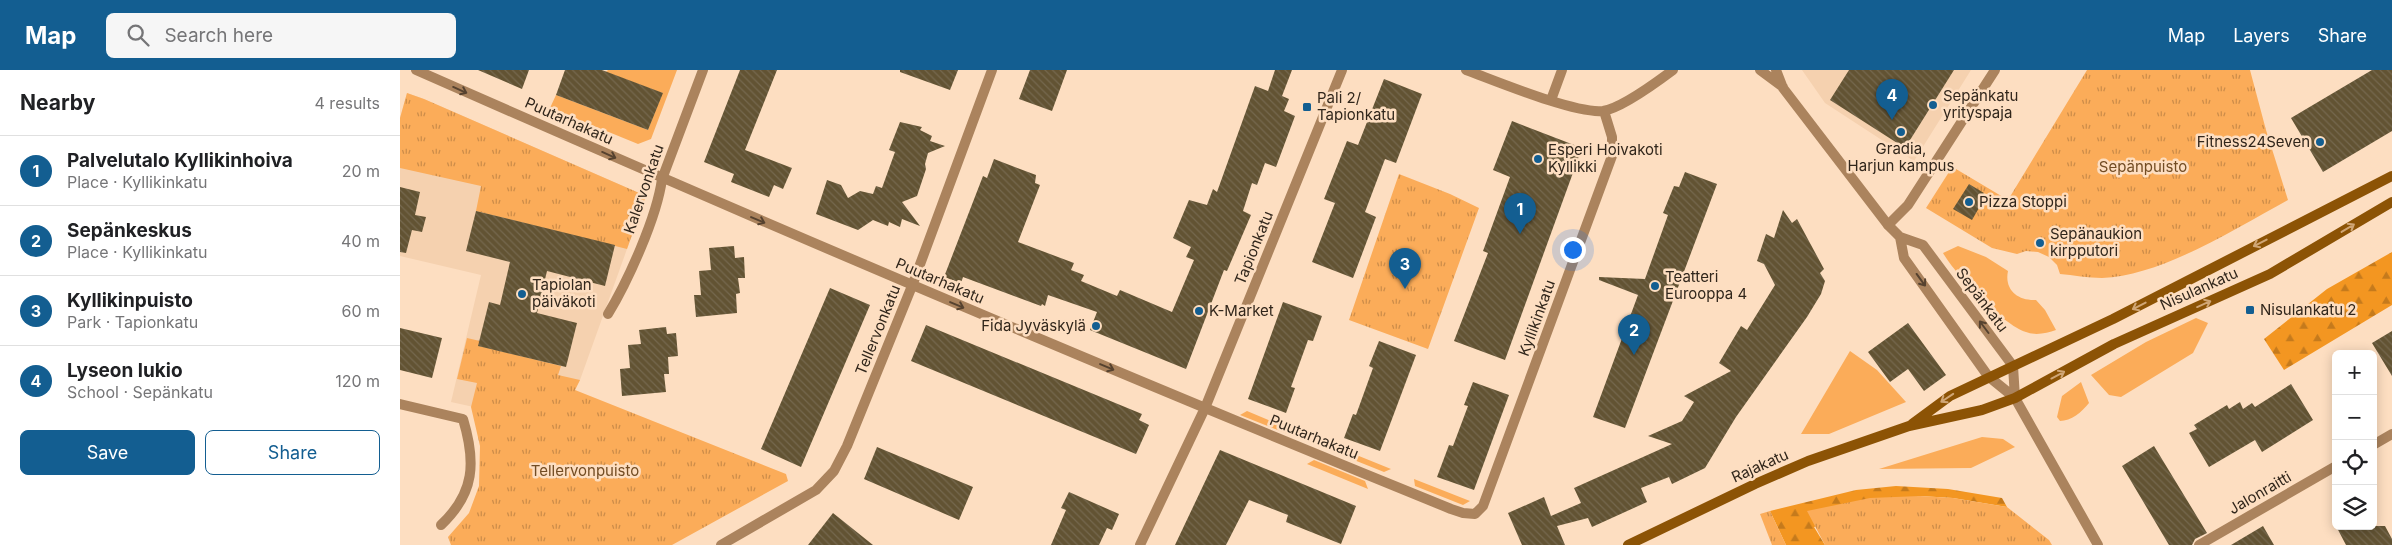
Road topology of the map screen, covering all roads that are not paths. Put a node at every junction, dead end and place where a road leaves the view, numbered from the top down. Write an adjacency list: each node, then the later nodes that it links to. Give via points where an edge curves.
1 (416, 70): 15 (street, Puutarhakatu, one-way to 15)
2 (703, 70): 15 (street, Kalervonkatu)
3 (992, 70): 19 (street, Tellervonkatu)
4 (1342, 70): 25 (street, Tapionkatu)
5 (1468, 70): 12 (street)
6 (1562, 70): 12 (street)
7 (1673, 70): 13 (street, via 1638,94)
8 (1760, 70): 11 (street, Sepänkatu)
9 (1776, 70): 11 (street, Sepänkatu)
10 (1995, 70): 17 (street, via 1908,205)
11 (1783, 88): 17 (street, Sepänkatu)
12 (1551, 100): 13 (street, via 1581,110)
13 (1604, 111): 30 (street, Kyllikinkatu, via 1612,137 1612,156)
14 (2392, 176): 21 (main road, Nisulankatu, one-way to 21, via 2113,319)
15 (662, 179): 19 (street, Puutarhakatu, one-way to 19); 20 (street, Kalervonkatu, via 660,196 626,282)
16 (2392, 202): 23 (main road, Nisulankatu, one-way to 16, via 2114,344 2270,274)
17 (1888, 225): 18 (street, Sepänkatu)
18 (1900, 237): 21 (street, Sepänkatu, one-way to 18, via 1923,245); 22 (street, one-way to 22, via 1904,258)
19 (912, 286): 25 (street, Puutarhakatu, one-way to 25); 32 (street, Tellervonkatu, via 834,471 816,490)
20 (608, 314)
21 (2013, 366): 22 (main road, Rajakatu); 23 (street)
22 (1988, 376): 23 (street); 26 (main road, Rajakatu, one-way to 26, via 1950,396)
23 (2015, 398): 26 (main road, Rajakatu, via 1982,410); 35 (street)
24 (400, 404): 31 (street, via 463,419 472,462 468,486 457,510)
25 (1205, 408): 30 (street, Puutarhakatu, via 1463,513 1475,514); 33 (street, Tapionkatu)
26 (1909, 426): 34 (main road, Rajakatu, via 1808,461)
27 (2392, 434): 28 (street)
28 (2377, 443)
29 (2332, 468): 36 (street, Jalonraitti)
30 (1483, 506)
31 (441, 525)
32 (721, 545)
33 (1140, 545)
34 (1628, 545)
35 (2098, 545)
36 (2199, 545)

